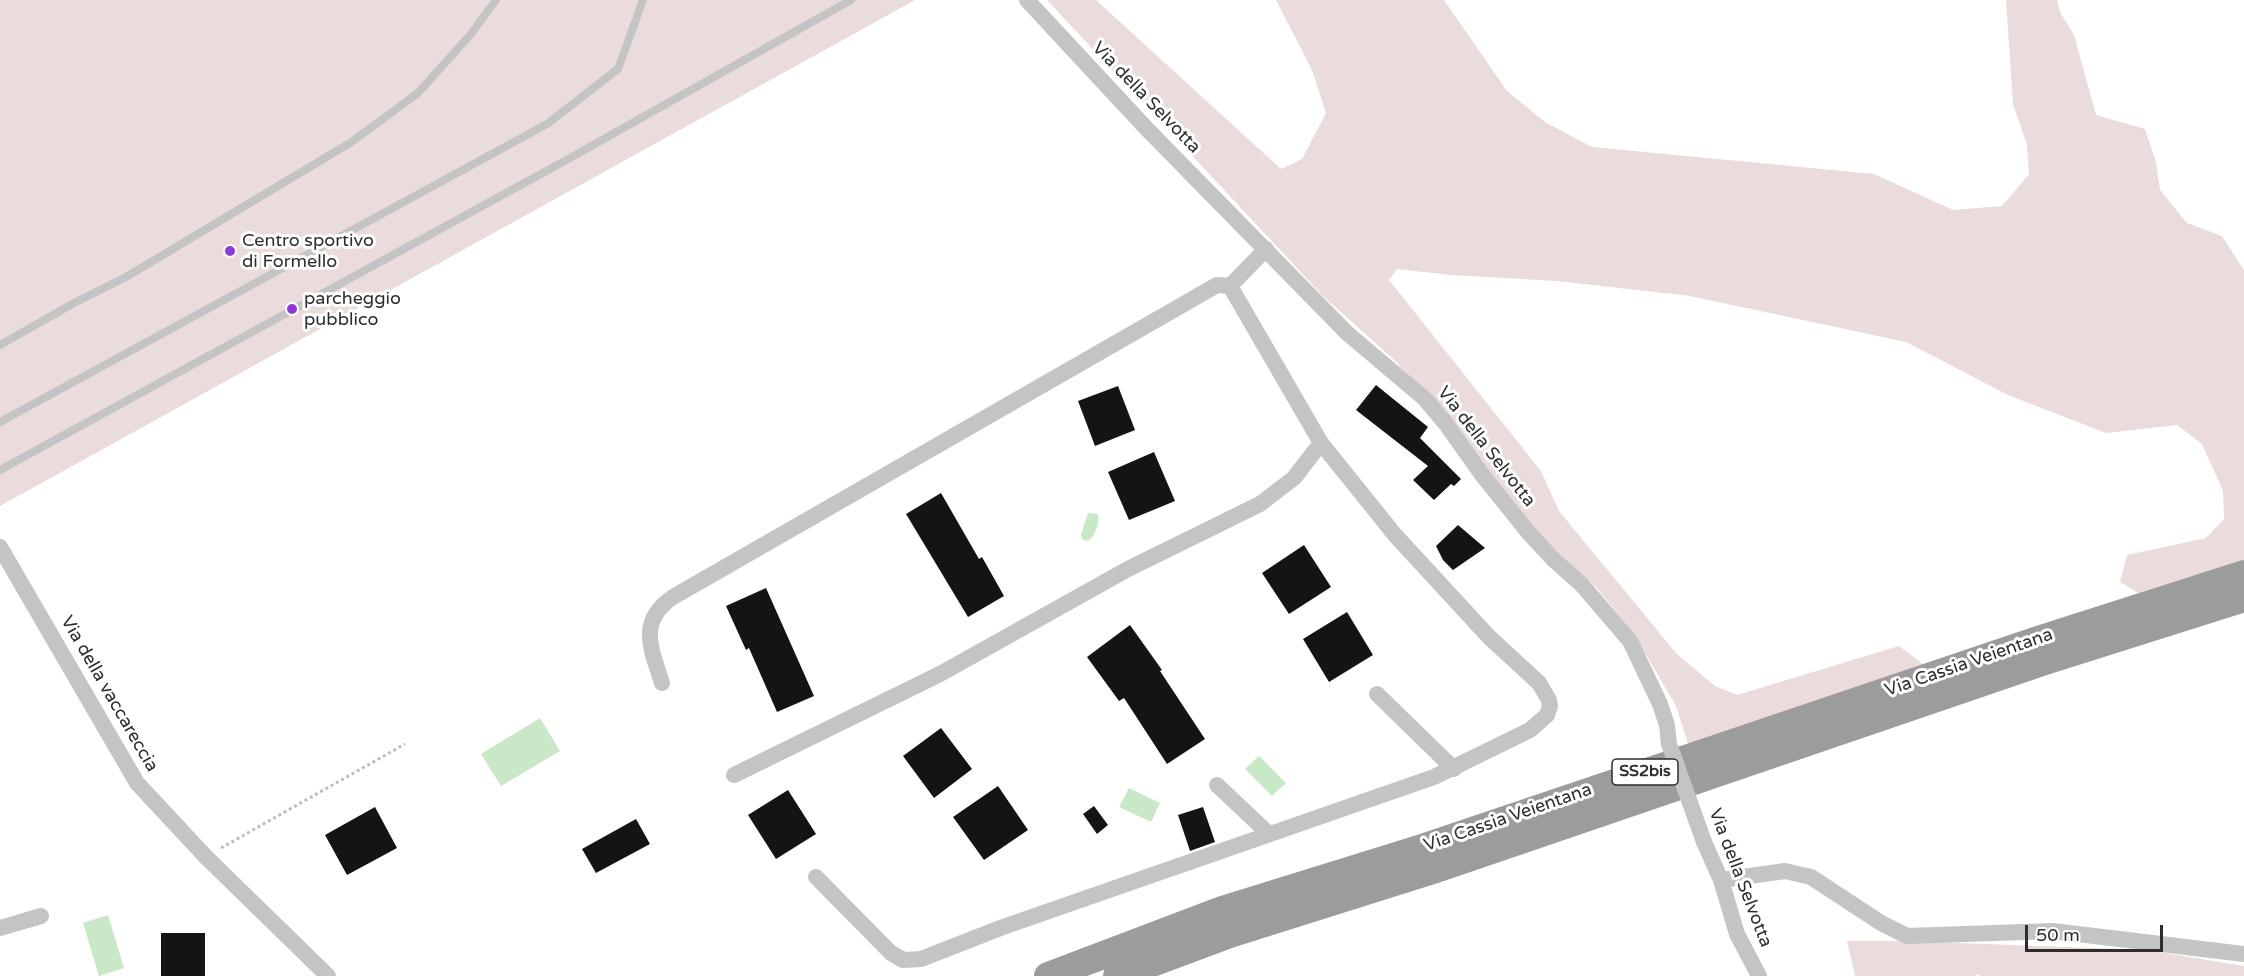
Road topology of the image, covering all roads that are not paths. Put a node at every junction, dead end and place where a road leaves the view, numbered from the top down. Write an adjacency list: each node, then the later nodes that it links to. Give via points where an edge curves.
1 (496, 0): 7 (lane, via 418,93 350,143 126,277)
2 (643, 0): 8 (lane, via 618,69 547,124)
3 (850, 0): 10 (lane)
4 (1027, 0): 5 (street, Via della Selvotta)
5 (1266, 249): 6 (street); 21 (street, Via della Selvotta, bridge, via 1347,333 1425,399 1528,532 1582,585 1630,641 1660,704 1670,744)
6 (1230, 286): 9 (street); 14 (street, via 1217,285 673,597 656,612 650,625 651,648)
7 (0, 345)
8 (0, 422)
9 (1321, 443): 16 (street, via 1395,535 1489,637 1530,673 1549,700 1547,715 1535,727); 17 (street, via 1294,478 1260,504 1128,569 940,674)
10 (0, 470)
11 (0, 547): 25 (street, Via della vaccareccia, via 137,783)
12 (2244, 574): 26 (highway, Via Cassia Veientana / SS2bis, via 1425,847 1222,910)
13 (2244, 598): 27 (highway, Via Cassia Veientana / SS2bis, via 2031,666 1433,870 1230,934)
14 (662, 683)
15 (1377, 694): 16 (street)
16 (1454, 769): 19 (street)
17 (734, 775)
18 (1217, 785): 19 (street)
19 (1269, 834): 20 (street, via 911,961 885,949)
20 (816, 878)
21 (1721, 880): 24 (street, via 1785,871 1811,877 1907,936 2053,931); 28 (street, Via della Selvotta, via 1737,934)
22 (41, 916): 23 (street)
23 (0, 928)
24 (2244, 954)
25 (328, 976)
26 (1048, 976)
27 (1117, 976)
28 (1759, 976)

